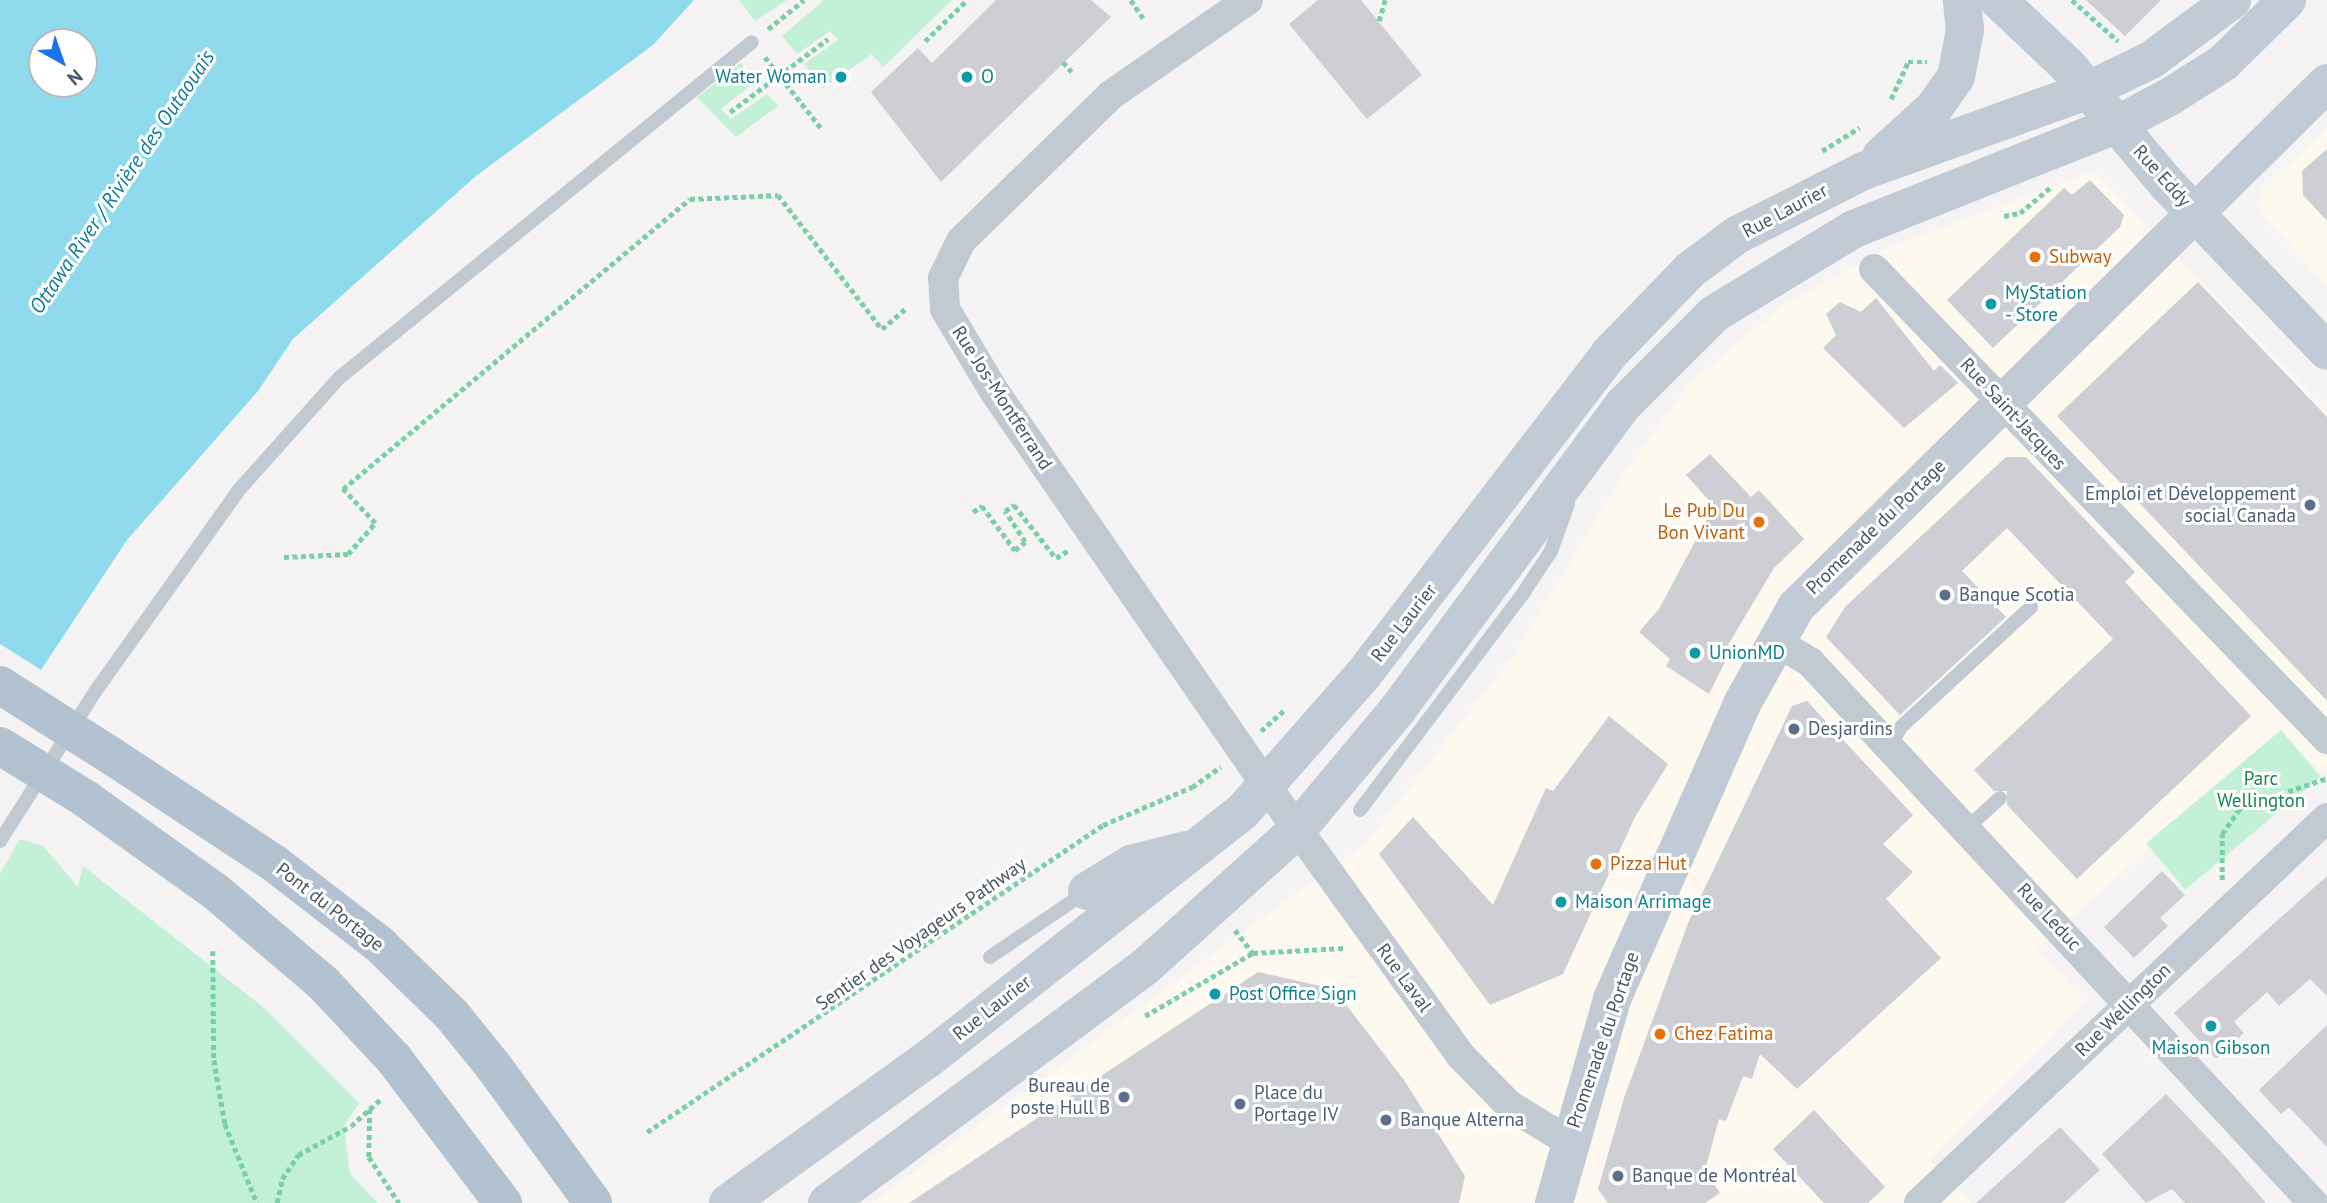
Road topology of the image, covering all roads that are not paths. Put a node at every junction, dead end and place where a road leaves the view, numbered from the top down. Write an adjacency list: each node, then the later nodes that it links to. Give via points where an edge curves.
1 (1248, 0): 22 (street, Rue Jos-Montferrand, via 1111,95 961,241 943,278 945,309 970,354)
2 (1962, 0): 10 (main road, via 1964,49 1948,91)
3 (1998, 0): 8 (main road, Rue Eddy)
4 (2232, 0): 8 (main road, Rue Laurier, via 2186,38)
5 (2287, 0): 9 (main road, via 2223,62)
6 (752, 42): 28 (lane, via 339,378 238,491 97,689)
7 (2327, 83): 11 (main road, Promenade du Portage)
8 (2089, 90): 9 (main road, Rue Eddy); 10 (main road, Rue Laurier)
9 (2116, 125): 11 (main road, Rue Eddy); 15 (main road, via 1854,229 1758,282 1682,343 1624,404)
10 (1863, 171): 22 (main road, Rue Laurier, via 1737,235 1647,311 1388,643)
11 (2196, 214): 13 (main road, Rue Eddy); 14 (main road, Promenade du Portage)
12 (1874, 269): 14 (street, Rue Saint-Jacques)
13 (2327, 351)
14 (2004, 405): 17 (main road, Promenade du Portage, via 1829,569); 19 (street, Rue Saint-Jacques)
15 (1583, 461): 24 (lane, via 1552,551 1434,718); 27 (main road, via 1398,709)
16 (2031, 607): 21 (lane, via 1901,727)
17 (1775, 641): 21 (street, Rue Leduc, via 1810,663); 33 (main road, Promenade du Portage, via 1617,987)
18 (0, 685): 35 (main road, Pont du Portage, bridge, via 275,864 380,945 452,1015)
19 (2327, 739)
20 (0, 746): 34 (main road, bridge, via 86,799 216,892 324,984 440,1117)
21 (1889, 747): 26 (street, Rue Leduc)
22 (1267, 788): 27 (street, Rue Laval); 29 (main road, Rue Laurier)
23 (2000, 798): 26 (lane)
24 (1360, 810)
25 (2327, 818): 32 (street, Rue Wellington)
26 (1966, 829): 32 (street, Rue Leduc)
27 (1297, 830): 33 (street, Rue Laval, via 1476,1074 1509,1105); 37 (main road, via 1137,974)
28 (0, 841)
29 (1205, 845): 30 (main road, via 1130,864); 36 (main road, Rue Laurier)
30 (1087, 891): 31 (lane)
31 (990, 957)
32 (2129, 1003): 39 (street, Rue Wellington); 40 (street, Rue Leduc)
33 (1569, 1141): 38 (main road, Promenade du Portage)
34 (503, 1203)
35 (593, 1203)
36 (728, 1203)
37 (827, 1203)
38 (1553, 1203)
39 (1919, 1203)
40 (2313, 1203)

